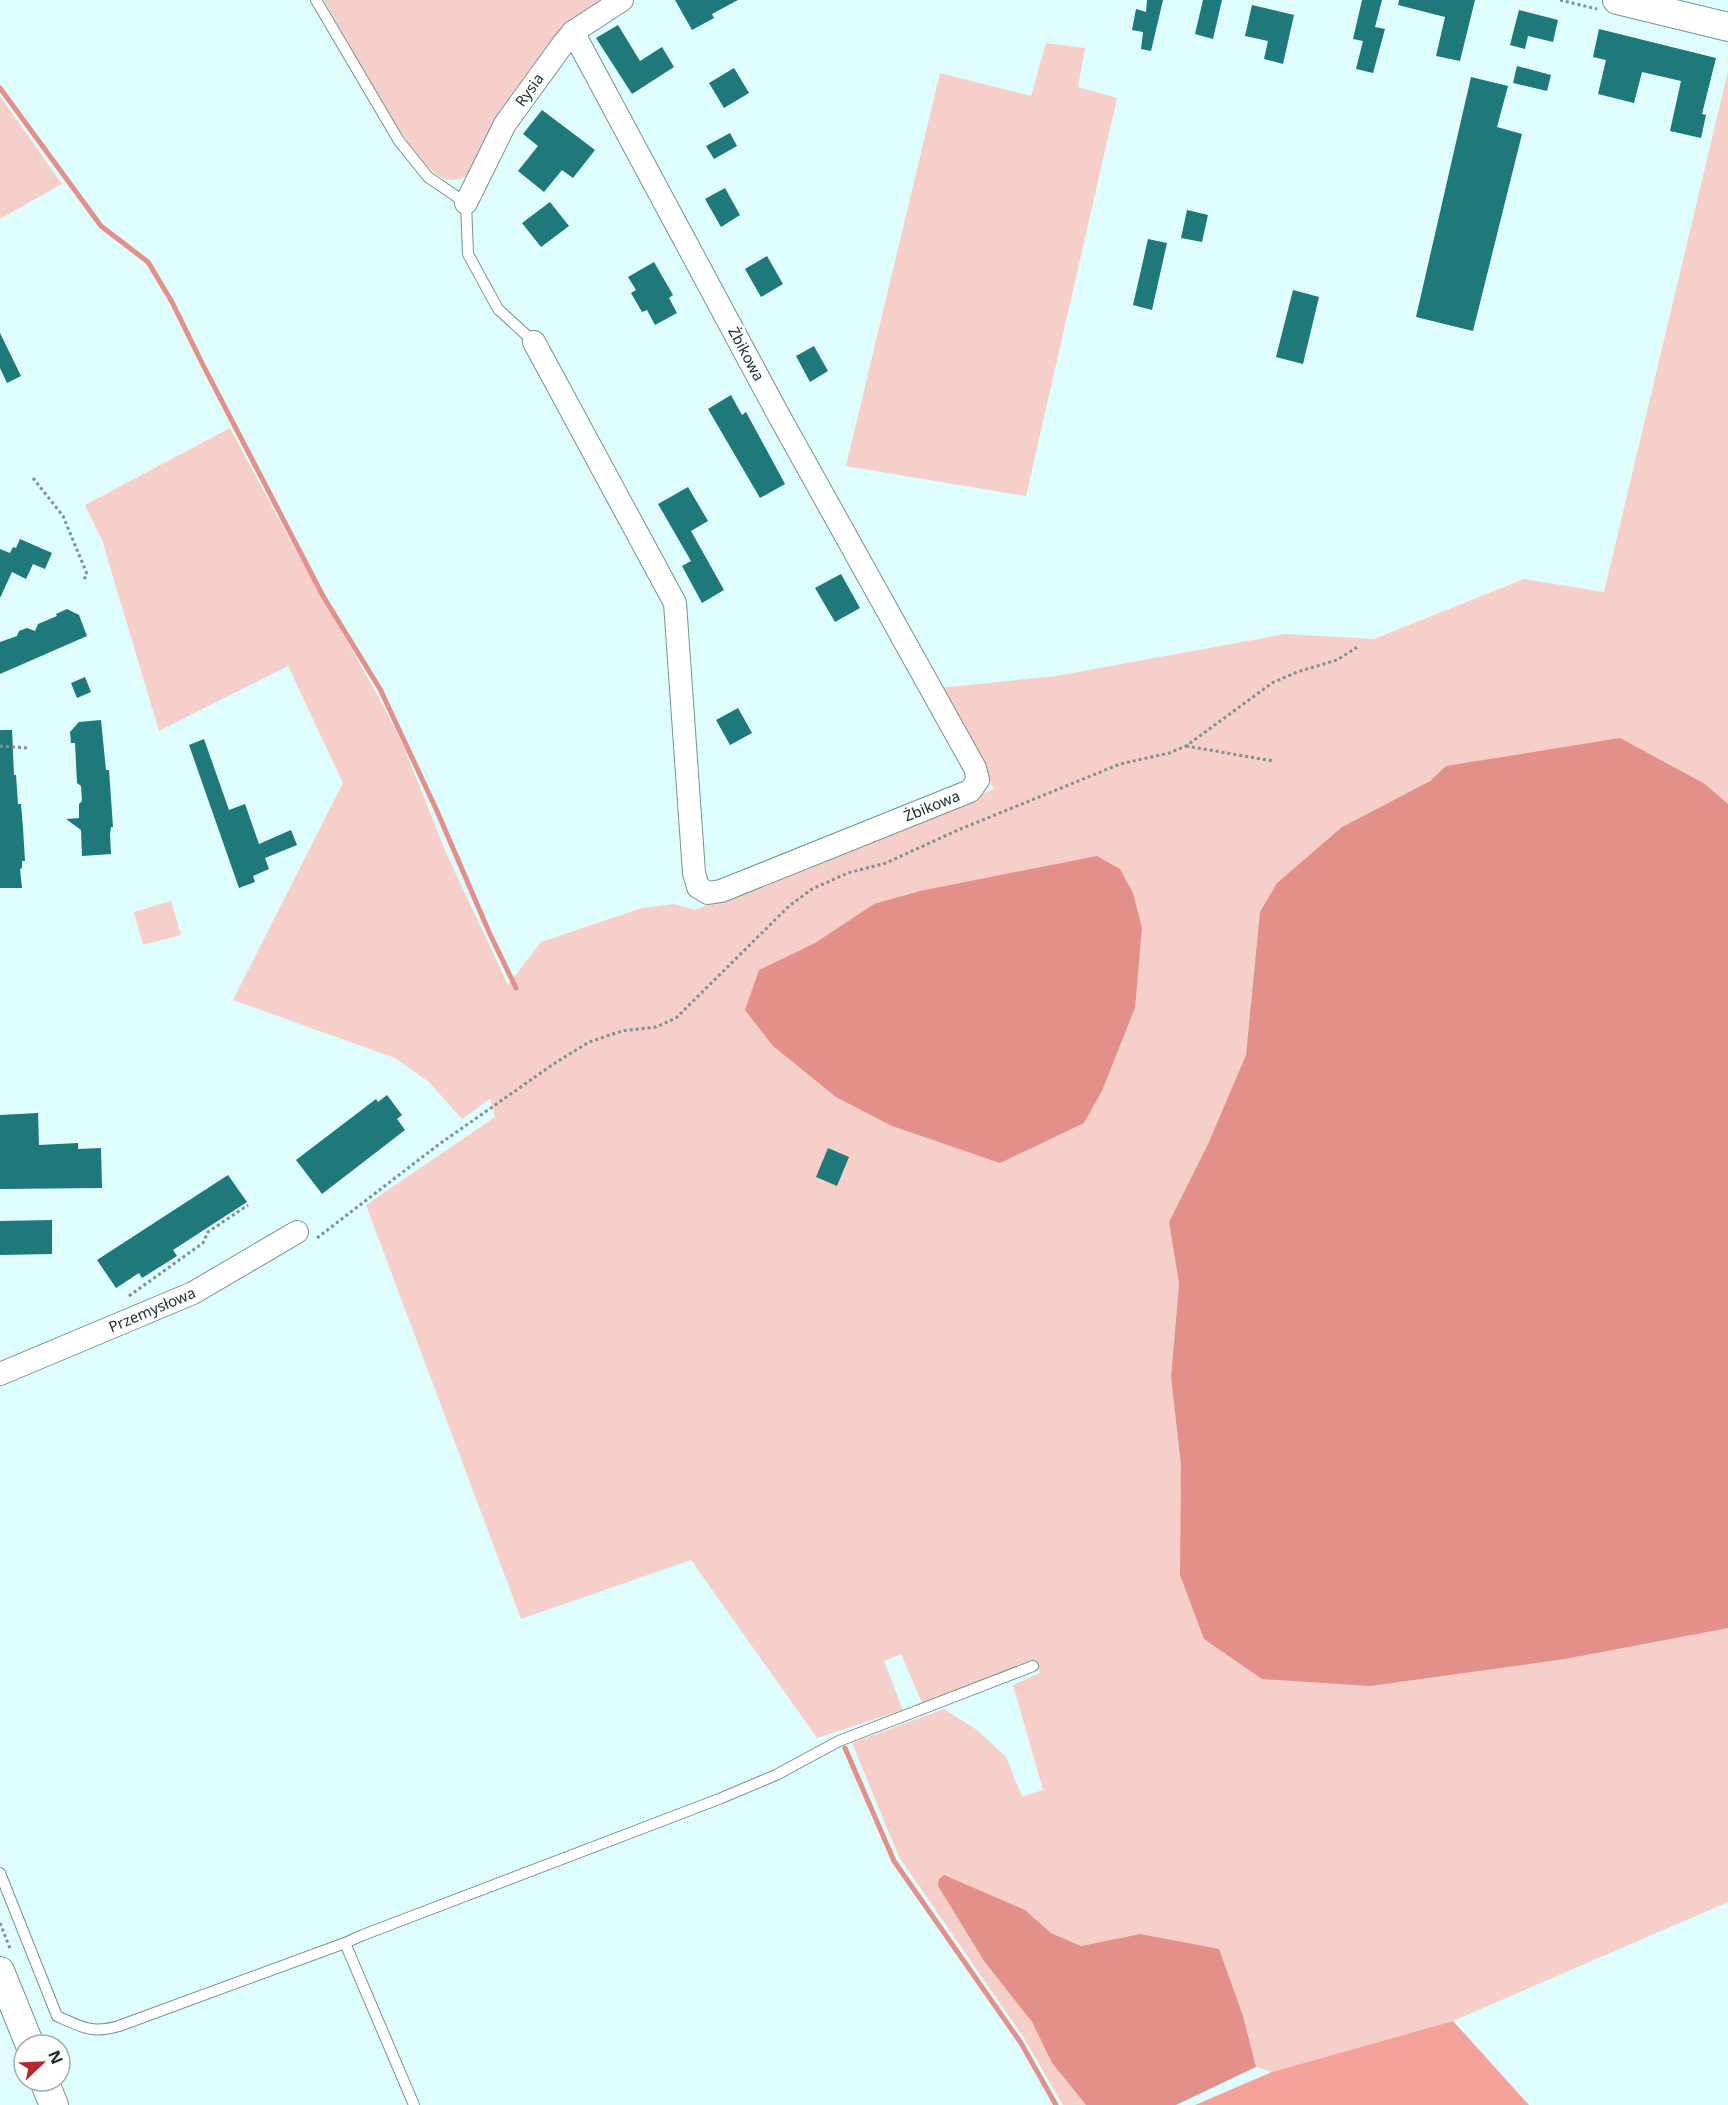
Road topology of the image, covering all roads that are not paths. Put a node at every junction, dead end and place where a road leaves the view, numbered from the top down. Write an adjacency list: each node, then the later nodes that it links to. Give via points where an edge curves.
1 (316, 0): 6 (lane, via 399,141 428,177)
2 (622, 0): 5 (street, Rysia)
3 (1617, 0): 4 (street)
4 (1728, 27)
5 (573, 32): 6 (street, Rysia, via 505,124); 7 (street, Żbikowa, via 778,414 975,768 978,780 970,791 721,891 708,893 698,887 675,603)
6 (466, 203): 7 (lane, via 468,254 498,309)
7 (534, 342)
8 (306, 1236): 9 (street, Przemysłowa, via 193,1293)
9 (0, 1374)
10 (1033, 1666): 12 (lane, via 839,1741 776,1775 719,1799)
11 (0, 1873): 12 (lane, via 57,2016 93,2031 119,2026)
12 (345, 1943): 15 (lane)
13 (0, 1971): 14 (street)
14 (25, 2033)
15 (414, 2105)

